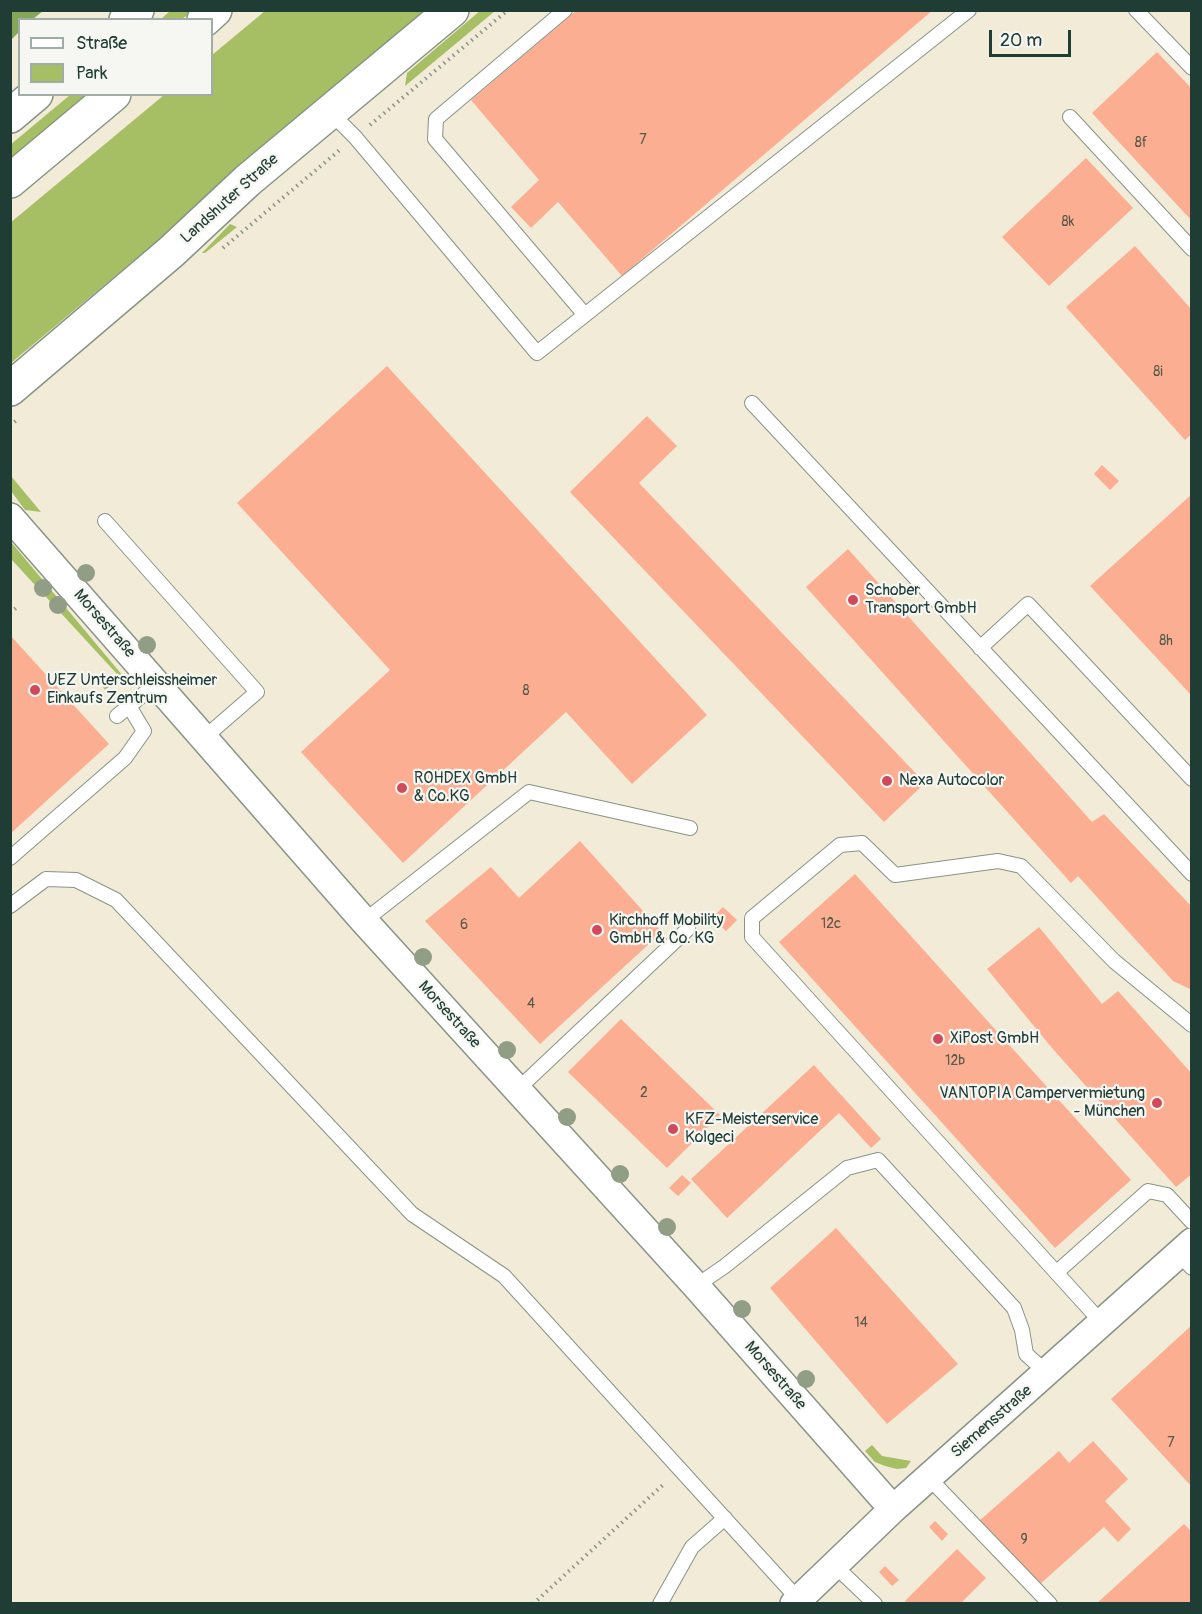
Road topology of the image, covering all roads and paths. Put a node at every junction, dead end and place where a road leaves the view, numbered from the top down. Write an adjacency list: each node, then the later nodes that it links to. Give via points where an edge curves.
1 (453, 10): 9 (main road, Landshuter Straße)
2 (508, 10): 12 (path)
3 (565, 10): 16 (lane, via 436,118 435,139)
4 (969, 10): 16 (lane)
5 (1136, 10): 6 (lane)
6 (1191, 68)
7 (34, 96): 10 (main road)
8 (112, 96): 13 (main road)
9 (330, 112): 12 (lane); 18 (main road, Landshuter Straße, via 247,181)
10 (10, 116)
11 (1070, 117): 14 (lane)
12 (356, 137): 15 (path); 16 (lane, via 537,353)
13 (10, 181)
14 (1191, 249)
15 (219, 251)
16 (585, 315)
17 (752, 403): 24 (lane)
18 (15, 404): 19 (path)
19 (10, 426)
20 (10, 517): 25 (street, Morsestraße)
21 (105, 521): 28 (lane, via 257,692)
22 (16, 609): 23 (path)
23 (10, 614)
24 (981, 648): 29 (lane, via 1028,604); 32 (lane)
25 (156, 684): 26 (lane); 28 (street, Morsestraße)
26 (129, 706): 27 (lane); 31 (lane, via 144,731 124,758)
27 (117, 716)
28 (204, 738): 34 (street, Morsestraße)
29 (1191, 778)
30 (690, 828): 34 (lane, via 529,792)
31 (10, 858)
32 (1191, 874)
33 (10, 906): 44 (lane, via 46,879 76,880 116,900 412,1214 504,1276)
34 (364, 921): 37 (street, Morsestraße)
35 (688, 929): 37 (lane)
36 (1191, 1024): 40 (lane, via 1114,961 1021,866 998,861 895,875 862,843 840,845 752,918 752,936)
37 (517, 1090): 41 (street, Morsestraße)
38 (1191, 1222): 40 (lane, via 1167,1195 1148,1191)
39 (1187, 1255): 42 (street, Siemensstraße)
40 (1057, 1272): 42 (lane)
41 (696, 1286): 43 (lane, via 847,1168 878,1160 1014,1308 1026,1354); 46 (street, Morsestraße)
42 (1102, 1323): 43 (street, Siemensstraße)
43 (1047, 1373): 45 (street, Siemensstraße)
44 (680, 1469): 47 (lane); 50 (path)
45 (928, 1478): 46 (street, Siemensstraße); 53 (lane)
46 (893, 1509): 48 (street, Siemensstraße)
47 (725, 1518): 49 (lane); 51 (lane, via 692,1547)
48 (834, 1565): 49 (street, Siemensstraße); 52 (lane)
49 (796, 1601)
50 (533, 1604)
51 (660, 1604)
52 (875, 1604)
53 (1050, 1604)

